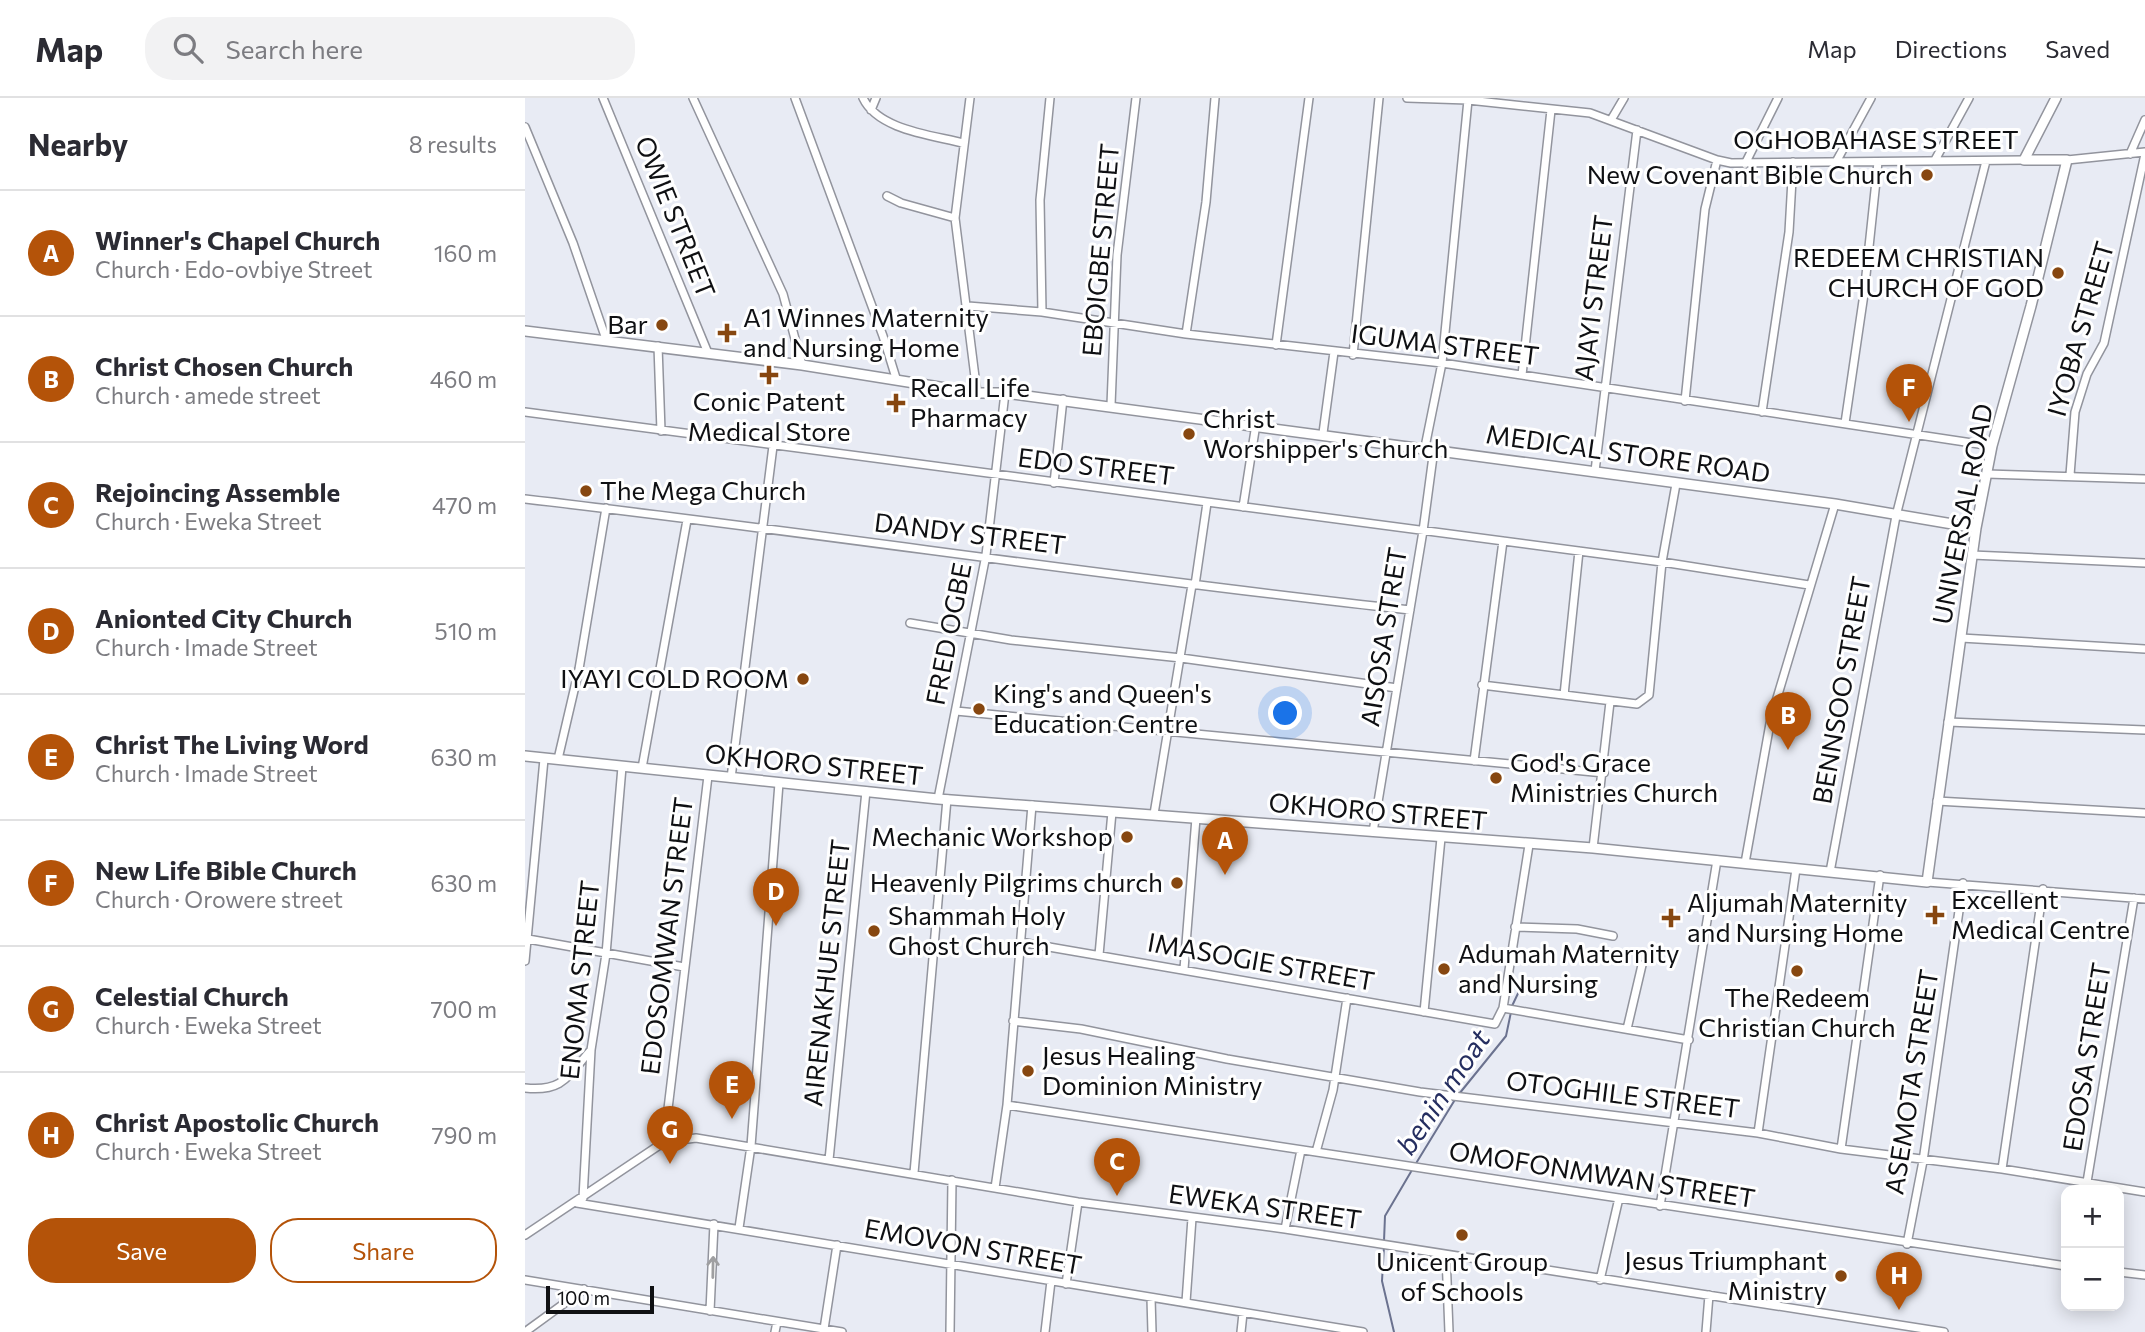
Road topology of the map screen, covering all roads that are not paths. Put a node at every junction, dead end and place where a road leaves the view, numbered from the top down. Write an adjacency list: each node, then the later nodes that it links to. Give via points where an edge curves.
1 (603, 98): 51 (street, OWIE STREET)
2 (693, 98): 54 (street, via 783,294)
3 (795, 98): 56 (street)
4 (863, 98): 22 (street)
5 (876, 98): 22 (street)
6 (970, 98): 28 (street)
7 (1050, 98): 43 (street, via 1040,200)
8 (1136, 98): 44 (street, EBOIGBE STREET, via 1123,189)
9 (1215, 98): 46 (street, via 1206,202)
10 (1309, 98): 48 (street)
11 (1379, 98): 52 (street)
12 (1407, 98): 18 (street, OGHOBAHASE STREET)
13 (1538, 98): 21 (street)
14 (1623, 98): 24 (street)
15 (1871, 98): 37 (street)
16 (1969, 98): 32 (street)
17 (2056, 98): 33 (street)
18 (1435, 99): 20 (street, OGHOBAHASE STREET)
19 (1775, 99): 39 (street)
20 (1468, 100): 21 (street, OGHOBAHASE STREET); 53 (street, AISOSA STRET)
21 (1536, 107): 23 (street, OGHOBAHASE STREET)
22 (871, 110): 28 (street, via 897,126)
23 (1551, 110): 24 (street, OGHOBAHASE STREET); 55 (street)
24 (1611, 120): 27 (street, OGHOBAHASE STREET)
25 (2145, 120): 30 (street)
26 (525, 127): 47 (street)
27 (1637, 130): 31 (street, OGHOBAHASE STREET); 57 (street, AJAYI STREET)
28 (963, 143): 41 (street)
29 (2145, 153): 30 (street, OGHOBAHASE STREET); 76 (street, IYOBA STREET, via 2103,343 2087,373 2075,412)
30 (2130, 154): 34 (street, OGHOBAHASE STREET)
31 (1717, 160): 39 (street, OGHOBAHASE STREET); 61 (street, via 1705,209)
32 (1935, 160): 35 (street, OGHOBAHASE STREET); 38 (street, OGHOBAHASE STREET)
33 (2024, 160): 34 (street, OGHOBAHASE STREET); 35 (street, OGHOBAHASE STREET)
34 (2067, 160): 71 (street, UNIVERSAL ROAD)
35 (1986, 161): 69 (street, BENNSOO STREET)
36 (1793, 162): 37 (street, OGHOBAHASE STREET); 39 (street, OGHOBAHASE STREET); 64 (street, via 1789,232)
37 (1836, 162): 38 (street, OGHOBAHASE STREET)
38 (1878, 162): 65 (street)
39 (1745, 164)
40 (887, 196): 41 (street)
41 (955, 218): 42 (street)
42 (968, 306): 43 (street, IGUMA STREET); 58 (street)
43 (1042, 312): 44 (street, IGUMA STREET)
44 (1114, 324): 46 (street, IGUMA STREET); 62 (street, EBOIGBE STREET)
45 (525, 331): 47 (street, MEDICAL STORE ROAD)
46 (1186, 334): 48 (street, IGUMA STREET)
47 (606, 339): 49 (street, MEDICAL STORE ROAD)
48 (1276, 345): 50 (street, IGUMA STREET)
49 (658, 346): 51 (street, MEDICAL STORE ROAD); 67 (street)
50 (1334, 352): 52 (street, IGUMA STREET); 68 (street)
51 (708, 353): 54 (street, MEDICAL STORE ROAD)
52 (1353, 355): 53 (street, IGUMA STREET)
53 (1442, 363): 55 (street, IGUMA STREET); 72 (street, AISOSA STRET)
54 (802, 365): 56 (street, MEDICAL STORE ROAD)
55 (1522, 375): 57 (street, IGUMA STREET)
56 (896, 378): 58 (street, MEDICAL STORE ROAD)
57 (1603, 389): 61 (street, IGUMA STREET); 73 (street, AJAYI STREET)
58 (977, 393): 59 (street, MEDICAL STORE ROAD)
59 (1005, 393): 60 (street, MEDICAL STORE ROAD); 75 (street, FRED OGBE)
60 (1063, 399): 62 (street, MEDICAL STORE ROAD); 78 (street)
61 (1685, 401): 64 (street, IGUMA STREET)
62 (1111, 405): 66 (street, MEDICAL STORE ROAD)
63 (525, 412): 67 (street, EDO STREET)
64 (1762, 412): 65 (street, IGUMA STREET)
65 (1845, 423): 69 (street, IGUMA STREET)
66 (1256, 424): 68 (street, MEDICAL STORE ROAD); 83 (street)
67 (661, 431): 70 (street, EDO STREET)
68 (1323, 433): 72 (street, MEDICAL STORE ROAD)
69 (1916, 435): 71 (street, IGUMA STREET); 85 (street, BENNSOO STREET)
70 (773, 446): 75 (street, EDO STREET); 88 (street)
71 (1992, 446): 74 (street, UNIVERSAL ROAD)
72 (1429, 448): 73 (street, MEDICAL STORE ROAD); 89 (street, AISOSA STRET)
73 (1595, 471): 79 (street, MEDICAL STORE ROAD)
74 (1987, 474): 76 (street); 87 (street, UNIVERSAL ROAD)
75 (995, 475): 78 (street, EDO STREET); 92 (street, FRED OGBE)
76 (2070, 475): 77 (street)
77 (2145, 478)
78 (1054, 483): 81 (street, EDO STREET)
79 (1676, 484): 82 (street, MEDICAL STORE ROAD); 94 (street)
80 (525, 499): 84 (street, DANDY STREET)
81 (1207, 503): 83 (street, EDO STREET); 96 (street)
82 (1835, 503): 85 (street, MEDICAL STORE ROAD); 97 (street)
83 (1243, 507): 89 (street, EDO STREET)
84 (606, 508): 86 (street, DANDY STREET); 115 (street, via 579,669)
85 (1896, 516): 87 (street, MEDICAL STORE ROAD); 138 (street, BENNSOO STREET)
86 (687, 520): 88 (street, DANDY STREET); 118 (street)
87 (1976, 528): 93 (street, UNIVERSAL ROAD)
88 (765, 530): 92 (street, DANDY STREET); 121 (street, via 747,631)
89 (1423, 531): 90 (street, EDO STREET); 98 (street, AISOSA STRET)
90 (1503, 541): 91 (street, EDO STREET); 104 (street)
91 (1579, 551): 94 (street, EDO STREET); 106 (street)
92 (986, 555): 96 (street, DANDY STREET); 100 (street, FRED OGBE)
93 (1972, 555): 95 (street); 101 (street, UNIVERSAL ROAD)
94 (1662, 562): 97 (street, EDO STREET); 107 (street, via 1649,695 1637,704)
95 (2145, 563)
96 (1194, 585): 98 (street, DANDY STREET); 103 (street)
97 (1809, 585): 136 (street, via 1771,718)
98 (1410, 610): 105 (street, AISOSA STRET)
99 (910, 623): 100 (street)
100 (969, 631): 103 (street, via 1011,640); 108 (street, FRED OGBE)
101 (1961, 638): 102 (street); 109 (street, UNIVERSAL ROAD)
102 (2145, 649)
103 (1181, 658): 105 (street); 111 (street)
104 (1482, 685): 106 (street); 116 (street)
105 (1397, 688): 112 (street, AISOSA STRET)
106 (1564, 695): 107 (street)
107 (1610, 702): 119 (street)
108 (956, 711): 111 (street); 124 (street, FRED OGBE)
109 (1948, 722): 110 (street); 125 (street, UNIVERSAL ROAD)
110 (2145, 730)
111 (1169, 732): 112 (street); 129 (street)
112 (1386, 755): 116 (street); 131 (street, AISOSA STRET)
113 (525, 757): 114 (street, OKHORO STREET)
114 (544, 759): 115 (street, OKHORO STREET); 147 (street)
115 (558, 759): 117 (street, OKHORO STREET)
116 (1474, 761): 119 (street)
117 (622, 766): 118 (street, OKHORO STREET); 149 (street, ENOMA STREET)
118 (642, 768): 120 (street, OKHORO STREET)
119 (1604, 773): 134 (street)
120 (708, 776): 121 (street, OKHORO STREET); 153 (street, EDOSOMWAN STREET)
121 (731, 778): 122 (street, OKHORO STREET)
122 (779, 783): 123 (street, OKHORO STREET); 168 (street)
123 (866, 791): 124 (street, OKHORO STREET); 172 (street, AIRENAKHUE STREET)
124 (942, 799): 126 (street, OKHORO STREET); 175 (street, FRED OGBE)
125 (1937, 801): 128 (street); 140 (street, UNIVERSAL ROAD)
126 (1033, 805): 127 (street, OKHORO STREET); 148 (street)
127 (1112, 812): 129 (street, OKHORO STREET); 150 (street)
128 (2145, 813)
129 (1154, 814): 130 (street, OKHORO STREET)
130 (1196, 818): 131 (street, OKHORO STREET); 154 (street)
131 (1373, 832): 132 (street, OKHORO STREET)
132 (1441, 838): 133 (street, OKHORO STREET); 157 (street)
133 (1529, 845): 134 (street, OKHORO STREET); 145 (street)
134 (1593, 848): 135 (street, OKHORO STREET)
135 (1717, 860): 136 (street, OKHORO STREET); 160 (street)
136 (1745, 863): 137 (street, OKHORO STREET)
137 (1796, 869): 138 (street, OKHORO STREET); 166 (street)
138 (1830, 872): 139 (street, OKHORO STREET)
139 (1880, 875): 140 (street, OKHORO STREET); 169 (street)
140 (1927, 882): 141 (street, OKHORO STREET)
141 (1963, 884): 142 (street, OKHORO STREET); 173 (street, ASEMOTA STREET)
142 (2043, 889): 143 (street, OKHORO STREET); 174 (street)
143 (2134, 898): 144 (street, OKHORO STREET); 177 (street, EDOSA STREET)
144 (2145, 899)
145 (1515, 927): 146 (street, via 1577,929); 156 (street)
146 (1613, 936)
147 (528, 939): 149 (street); 151 (street)
148 (1020, 942): 150 (street, IMASOGIE STREET); 158 (street)
149 (606, 954): 153 (street); 161 (street, ENOMA STREET)
150 (1099, 955): 154 (street, IMASOGIE STREET)
151 (525, 961)
152 (1641, 965): 159 (street)
153 (684, 967): 167 (street, EDOSOMWAN STREET)
154 (1184, 969): 155 (street, IMASOGIE STREET)
155 (1347, 998): 157 (street, IMASOGIE STREET); 162 (street)
156 (1503, 1008): 157 (street, IMASOGIE STREET, via 1495,1024); 159 (street)
157 (1424, 1012)
158 (1013, 1021): 162 (street, OTOGHILE STREET); 164 (street)
159 (1627, 1029): 160 (street)
160 (1689, 1040): 165 (street)
161 (591, 1051): 163 (street, via 563,1083); 181 (street, ENOMA STREET)
162 (1335, 1075): 165 (street, OTOGHILE STREET, via 1420,1092); 171 (street)
163 (525, 1088)
164 (1007, 1105): 170 (street, OMOFONMWAN STREET); 178 (street)
165 (1675, 1125): 166 (street, OTOGHILE STREET); 183 (street)
166 (1758, 1133): 169 (street, OTOGHILE STREET)
167 (664, 1142): 168 (street, EWEKA STREET, via 696,1138); 181 (street, EWEKA STREET)
168 (751, 1146): 172 (street, EWEKA STREET); 186 (street)
169 (1841, 1149): 173 (street, OTOGHILE STREET)
170 (1301, 1150): 171 (street, OMOFONMWAN STREET); 187 (street)
171 (1316, 1152): 180 (street, OMOFONMWAN STREET)
172 (829, 1160): 175 (street, EWEKA STREET)
173 (1923, 1161): 174 (street, OTOGHILE STREET); 189 (street, ASEMOTA STREET)
174 (2002, 1169): 177 (street, OTOGHILE STREET)
175 (913, 1173): 176 (street, EWEKA STREET)
176 (952, 1180): 178 (street, EWEKA STREET); 192 (street)
177 (2087, 1182): 179 (street, OTOGHILE STREET)
178 (995, 1188): 182 (street, EWEKA STREET)
179 (2145, 1192)
180 (1619, 1198): 183 (street, OMOFONMWAN STREET); 197 (street)
181 (580, 1200): 185 (street, EMOVON STREET); 188 (street, EWEKA STREET)
182 (1078, 1202): 184 (street, EWEKA STREET); 199 (street)
183 (1660, 1206): 189 (street, OMOFONMWAN STREET)
184 (1192, 1218): 187 (street, EWEKA STREET); 203 (street)
185 (714, 1224): 186 (street, EMOVON STREET); 204 (street, one-way to 185)
186 (739, 1228): 190 (street, EMOVON STREET)
187 (1285, 1229): 191 (street, EWEKA STREET)
188 (525, 1235)
189 (1907, 1244): 193 (street, OMOFONMWAN STREET)
190 (837, 1245): 192 (street, EMOVON STREET); 207 (street)
191 (1446, 1255): 197 (street, EWEKA STREET); 218 (street)
192 (952, 1264): 198 (street, EMOVON STREET); 213 (street)
193 (2061, 1265)
194 (2124, 1273): 195 (street)
195 (2145, 1275)
196 (525, 1280): 200 (street)
197 (1600, 1280): 201 (street, EWEKA STREET)
198 (1051, 1281): 199 (street, EMOVON STREET); 214 (street)
199 (1066, 1284): 202 (street, EMOVON STREET)
200 (584, 1289): 204 (street); 210 (street)
201 (1709, 1295): 209 (street, EWEKA STREET); 219 (street)
202 (1151, 1298): 203 (street, EMOVON STREET); 215 (street)
203 (1186, 1302): 205 (street, EMOVON STREET)
204 (711, 1311): 206 (street)
205 (1243, 1312): 208 (street, EMOVON STREET); 216 (street)
206 (777, 1322): 207 (street); 211 (street)
207 (824, 1329): 212 (street)
208 (1320, 1329): 217 (street, EMOVON STREET)
209 (1896, 1329): 220 (street, EWEKA STREET)
210 (525, 1332)
211 (775, 1332)
212 (842, 1332)
213 (950, 1332)
214 (1045, 1332)
215 (1152, 1332)
216 (1241, 1332)
217 (1363, 1332)
218 (1449, 1332)
219 (1706, 1332)
220 (1944, 1332)

